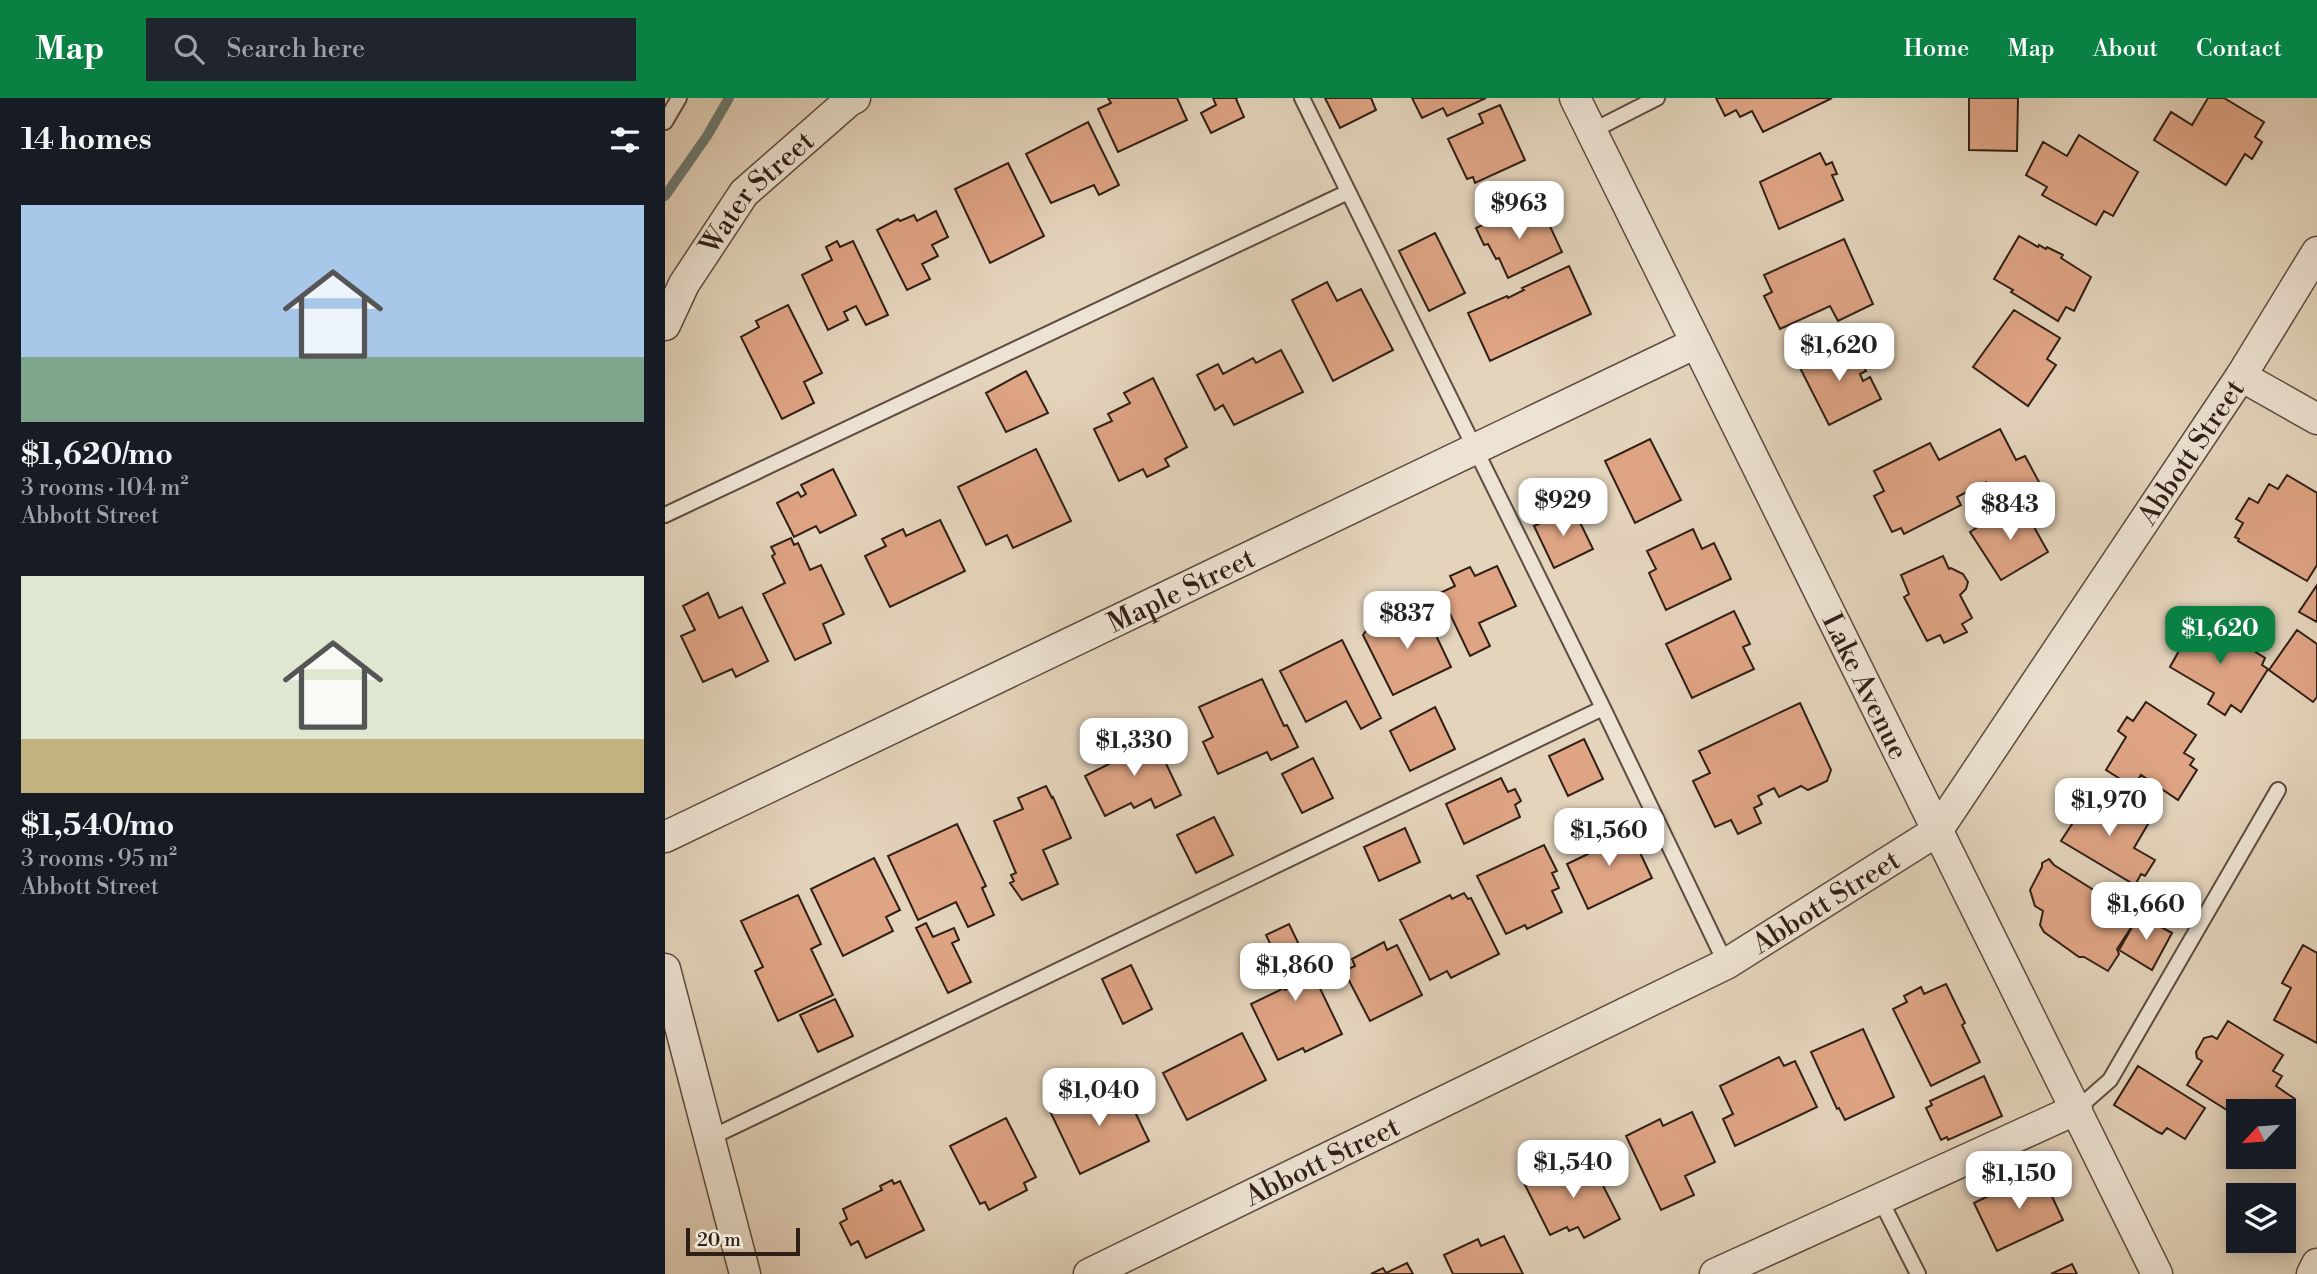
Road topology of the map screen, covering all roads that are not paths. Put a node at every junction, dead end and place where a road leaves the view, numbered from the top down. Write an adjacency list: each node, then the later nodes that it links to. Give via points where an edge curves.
1 (679, 98): 6 (lane)
2 (855, 98): 10 (street, Water Street, via 744,193)
3 (1302, 98): 8 (lane)
4 (1575, 98): 7 (street, Lake Avenue)
5 (1657, 98): 7 (lane)
6 (665, 122)
7 (1592, 131): 12 (street, Lake Avenue)
8 (1348, 192): 15 (lane); 16 (lane)
9 (2317, 252): 13 (street, Abbott Street)
10 (675, 280): 11 (street, Water Street)
11 (665, 325)
12 (1696, 343): 15 (street, Maple Street); 19 (street, Lake Avenue)
13 (2241, 376): 14 (street); 19 (street, Abbott Street)
14 (2317, 419)
15 (1476, 450): 17 (lane); 20 (street, Maple Street)
16 (665, 515)
17 (1603, 708): 21 (lane); 24 (lane)
18 (2278, 790): 23 (lane, via 2110,1080)
19 (1937, 831): 21 (street, Abbott Street); 23 (street, Lake Avenue)
20 (665, 837)
21 (1726, 964): 28 (street, Abbott Street)
22 (665, 969): 24 (street)
23 (2077, 1109): 25 (street); 31 (street, Lake Avenue)
24 (710, 1138): 27 (street)
25 (1880, 1199): 29 (street); 30 (lane)
26 (2317, 1264): 32 (street)
27 (745, 1274)
28 (1089, 1274)
29 (1715, 1274)
30 (1918, 1274)
31 (2157, 1274)
32 (2312, 1274)

